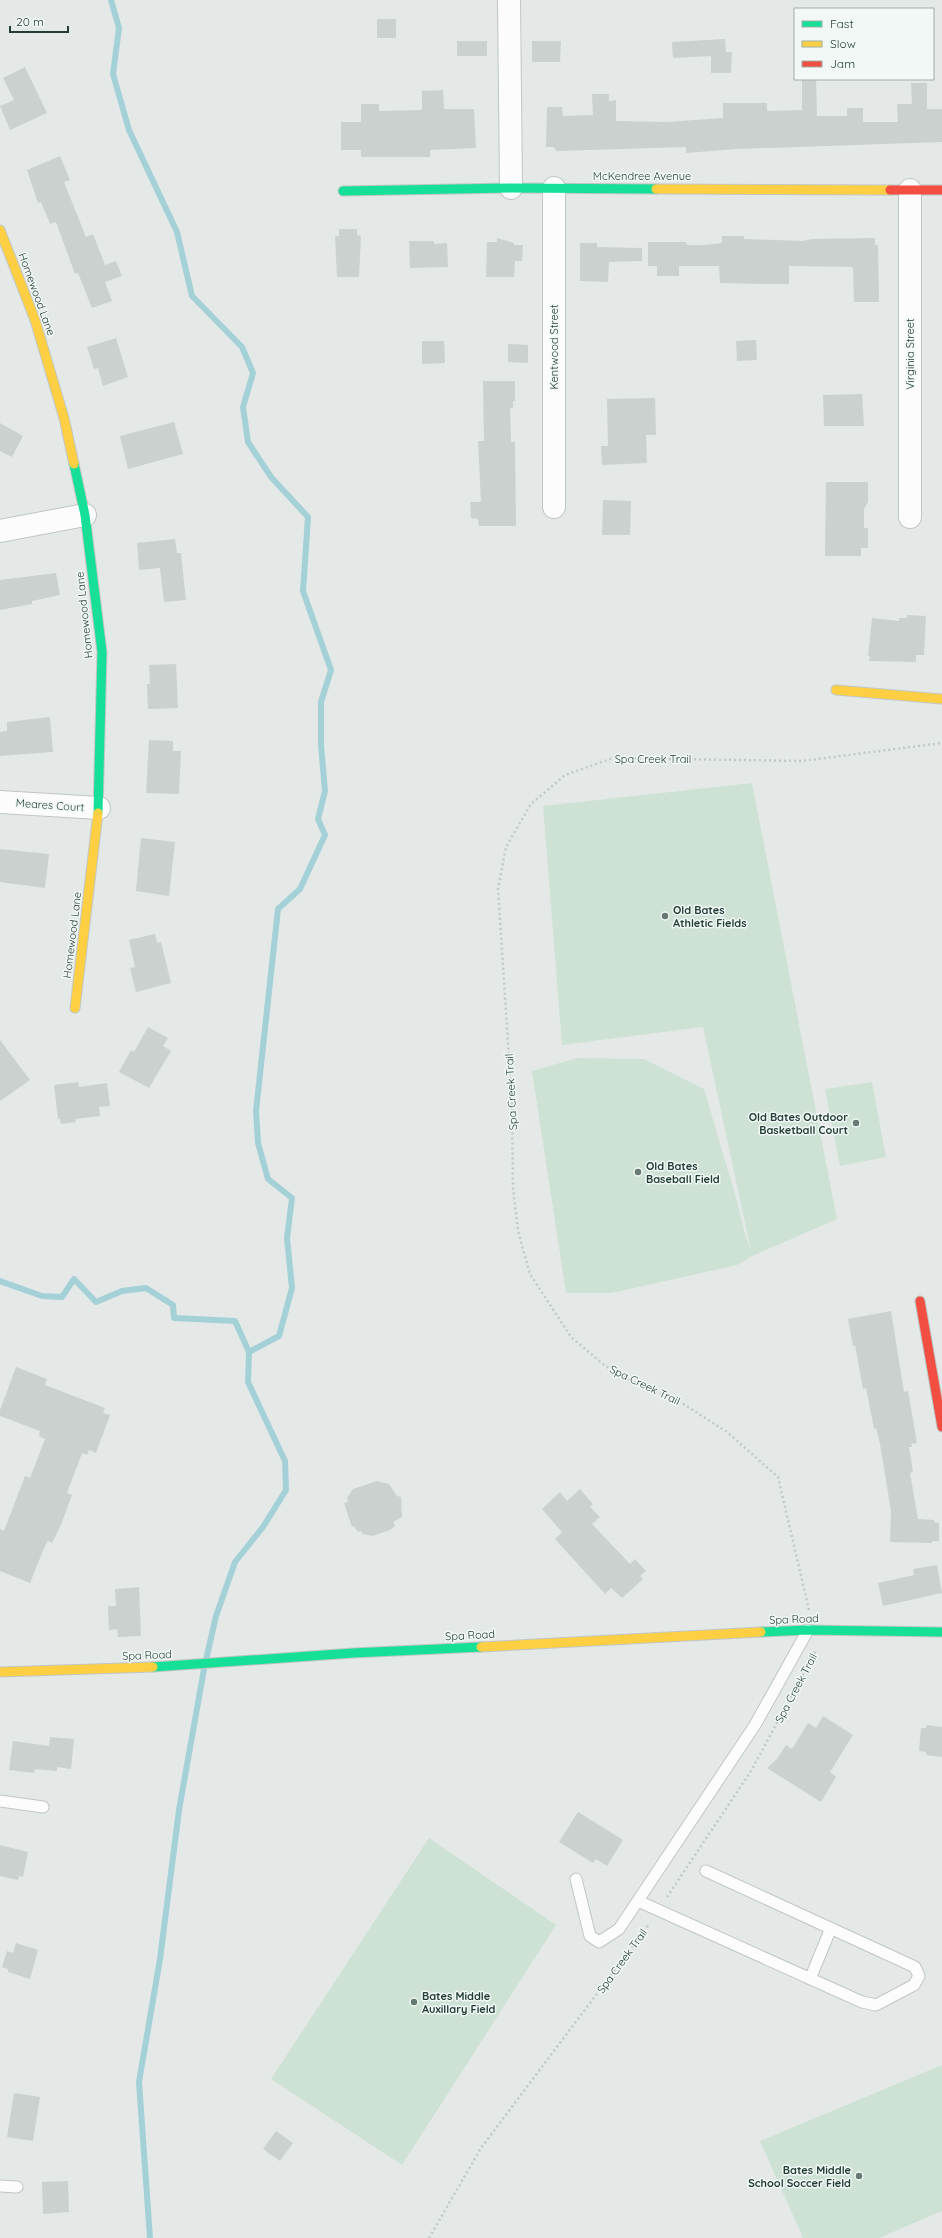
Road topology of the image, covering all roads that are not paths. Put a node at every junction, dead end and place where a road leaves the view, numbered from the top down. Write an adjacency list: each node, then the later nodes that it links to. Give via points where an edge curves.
1 (509, 0): 2 (street)
2 (511, 188): 3 (street, McKendree Avenue); 6 (street, McKendree Avenue)
3 (554, 188): 4 (street, McKendree Avenue); 8 (street, Kentwood Street)
4 (910, 190): 5 (street, McKendree Avenue); 10 (street, Virginia Street)
5 (942, 190)
6 (342, 191)
7 (0, 230): 9 (street, Homewood Lane, via 35,320 64,418)
8 (554, 507)
9 (85, 515): 11 (street); 15 (street, Homewood Lane, via 102,652)
10 (910, 517)
11 (0, 531)
12 (836, 690): 13 (street)
13 (942, 699)
14 (0, 802): 15 (street, Meares Court)
15 (99, 808): 16 (street, Homewood Lane)
16 (75, 1008)
17 (920, 1301): 18 (street)
18 (942, 1427)
19 (810, 1630): 20 (street, Spa Road); 21 (street, Spa Road, via 353,1653 189,1666); 26 (lane, via 755,1724)
20 (942, 1632)
21 (0, 1672)
22 (0, 1801): 23 (lane)
23 (43, 1807)
24 (706, 1871): 27 (lane)
25 (576, 1879): 26 (lane, via 590,1936 599,1942 619,1929)
26 (638, 1901): 28 (lane)
27 (832, 1928): 28 (lane); 28 (lane, via 915,1967 919,1976 914,1985 876,2005 862,2002)
28 (810, 1979)
29 (0, 2186): 30 (lane)
30 (17, 2187)

